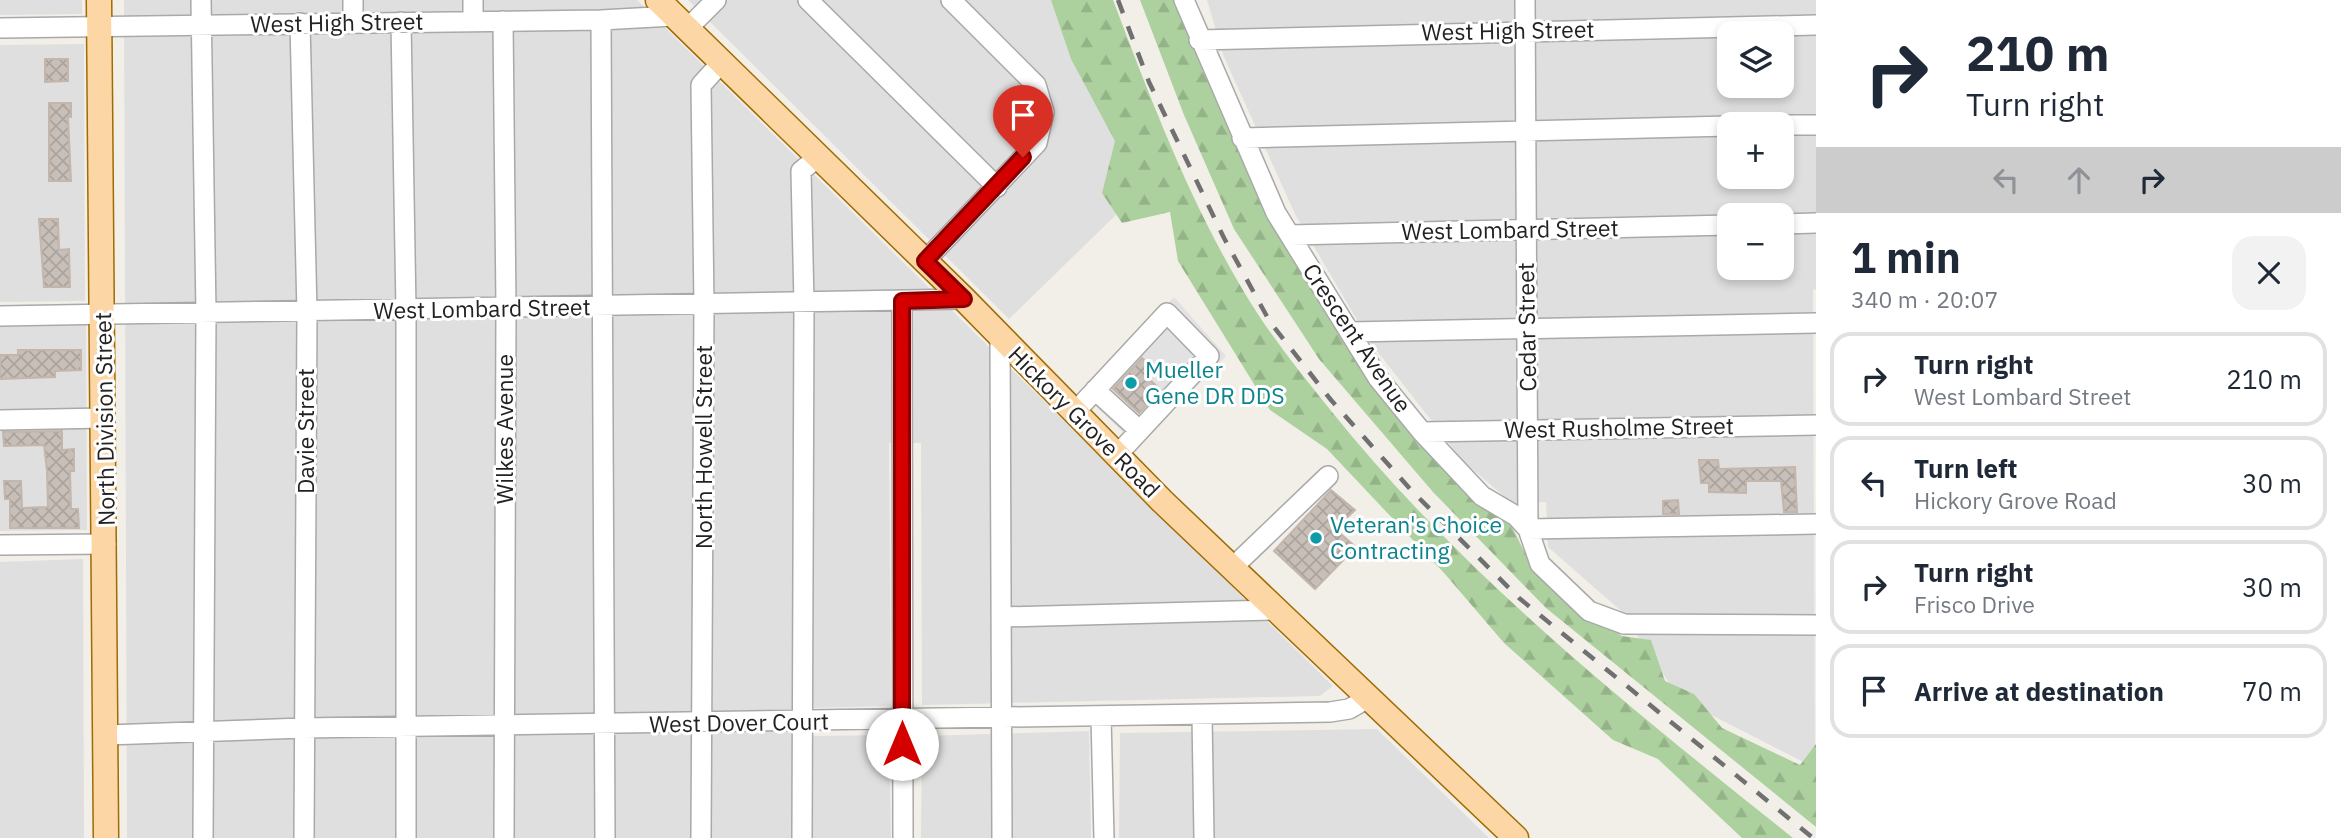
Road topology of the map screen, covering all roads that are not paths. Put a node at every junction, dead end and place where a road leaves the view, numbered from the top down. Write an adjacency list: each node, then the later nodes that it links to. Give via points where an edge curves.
1 (99, 0): 19 (main road, North Division Street)
2 (201, 0): 17 (street)
3 (353, 0): 14 (street)
4 (474, 0): 13 (street)
5 (716, 0): 10 (street)
6 (808, 0): 30 (street)
7 (951, 0): 30 (street, via 1036,85 1043,99 1037,142)
8 (1184, 0): 22 (street, Crescent Avenue)
9 (1525, 0): 21 (street, Cedar Street)
10 (672, 15): 12 (street, West High Street); 23 (main road, Hickory Grove Road)
11 (503, 20): 12 (street, West High Street); 13 (street, West High Street); 42 (street, Wilkes Avenue)
12 (601, 20): 41 (street)
13 (473, 21): 15 (street, West High Street)
14 (353, 22): 15 (street, West High Street); 16 (street, West High Street)
15 (401, 22): 43 (street)
16 (300, 23): 17 (street, West High Street); 44 (street, Davie Street)
17 (202, 25): 19 (street, West High Street); 45 (street)
18 (1816, 25): 21 (street, West High Street)
19 (99, 27): 20 (street, West High Street); 46 (main road, North Division Street)
20 (0, 28)
21 (1525, 30): 22 (street, West High Street); 27 (street, Cedar Street)
22 (1199, 40): 28 (street, Crescent Avenue)
23 (721, 63): 29 (main road, Hickory Grove Road); 40 (street, North Howell Street, via 701,85)
24 (1794, 125): 25 (street)
25 (1816, 125)
26 (1717, 127): 27 (street)
27 (1525, 131): 28 (street); 34 (street, Cedar Street)
28 (1242, 138): 35 (street, Crescent Avenue)
29 (817, 158): 36 (main road, Hickory Grove Road); 39 (street, via 801,171)
30 (997, 187): 36 (street)
31 (1816, 223): 32 (street)
32 (1794, 224)
33 (1717, 225): 34 (street, West Lombard Street)
34 (1526, 230): 35 (street, West Lombard Street); 49 (street, Cedar Street)
35 (1290, 235): 50 (street, Crescent Avenue)
36 (925, 261): 37 (main road, Hickory Grove Road)
37 (964, 299): 38 (street, West Lombard Street); 51 (main road, Hickory Grove Road)
38 (902, 301): 39 (street, West Lombard Street); 74 (street)
39 (804, 303): 40 (street, West Lombard Street); 75 (street)
40 (704, 305): 41 (street, West Lombard Street); 76 (street, North Howell Street)
41 (604, 306): 42 (street, West Lombard Street); 77 (street)
42 (506, 308): 43 (street, West Lombard Street); 78 (street, Wilkes Avenue)
43 (406, 310): 44 (street, West Lombard Street); 79 (street)
44 (307, 312): 45 (street, West Lombard Street); 80 (street, Davie Street)
45 (206, 313): 46 (street, West Lombard Street); 81 (street)
46 (104, 315): 47 (street, West Lombard Street); 54 (main road, North Division Street)
47 (0, 316)
48 (1816, 323): 49 (street)
49 (1527, 329): 50 (street); 57 (street, Cedar Street)
50 (1350, 332): 59 (street, Crescent Avenue, via 1378,378)
51 (1000, 338): 53 (main road, Hickory Grove Road); 68 (street)
52 (1095, 390): 53 (street); 58 (street); 58 (street, via 1167,313 1209,356)
53 (1074, 413): 60 (main road, Hickory Grove Road)
54 (105, 418): 55 (street); 64 (main road, North Division Street)
55 (0, 420)
56 (1816, 425): 57 (street, West Rusholme Street)
57 (1528, 429): 59 (street, West Rusholme Street); 63 (street, Cedar Street)
58 (1139, 430): 60 (street)
59 (1422, 432): 63 (street, Crescent Avenue, via 1482,496 1516,516)
60 (1117, 455): 66 (main road, Hickory Grove Road)
61 (1328, 477): 66 (street)
62 (1816, 524): 63 (street)
63 (1528, 529): 69 (street, via 1540,564 1589,611 1624,624)
64 (106, 544): 65 (street); 82 (main road, North Division Street)
65 (0, 545)
66 (1232, 568): 67 (main road, Hickory Grove Road)
67 (1276, 610): 68 (street); 70 (main road, Hickory Grove Road)
68 (1002, 617): 73 (street)
69 (1816, 625)
70 (1368, 698): 71 (street, West Dover Court, via 1349,709 1330,712); 95 (main road, Hickory Grove Road)
71 (1202, 715): 72 (street, West Dover Court); 94 (street)
72 (1101, 717): 73 (street, West Dover Court); 93 (street)
73 (1002, 719): 74 (street, West Dover Court); 92 (street)
74 (902, 721): 75 (street, West Dover Court); 91 (street)
75 (802, 722): 76 (street, West Dover Court); 90 (street)
76 (703, 723): 77 (street, West Dover Court); 89 (street, North Howell Street)
77 (604, 724): 78 (street, West Dover Court); 88 (street)
78 (504, 726): 79 (street, West Dover Court); 87 (street, Wilkes Avenue)
79 (405, 727): 80 (street, West Dover Court); 86 (street)
80 (303, 728): 81 (street, West Dover Court); 85 (street, Davie Street)
81 (203, 730): 82 (street, West Dover Court); 84 (street)
82 (107, 735): 83 (main road, North Division Street)
83 (106, 838)
84 (203, 838)
85 (304, 838)
86 (406, 838)
87 (504, 838)
88 (605, 838)
89 (701, 838)
90 (802, 838)
91 (903, 838)
92 (1002, 838)
93 (1104, 838)
94 (1204, 838)
95 (1516, 838)

